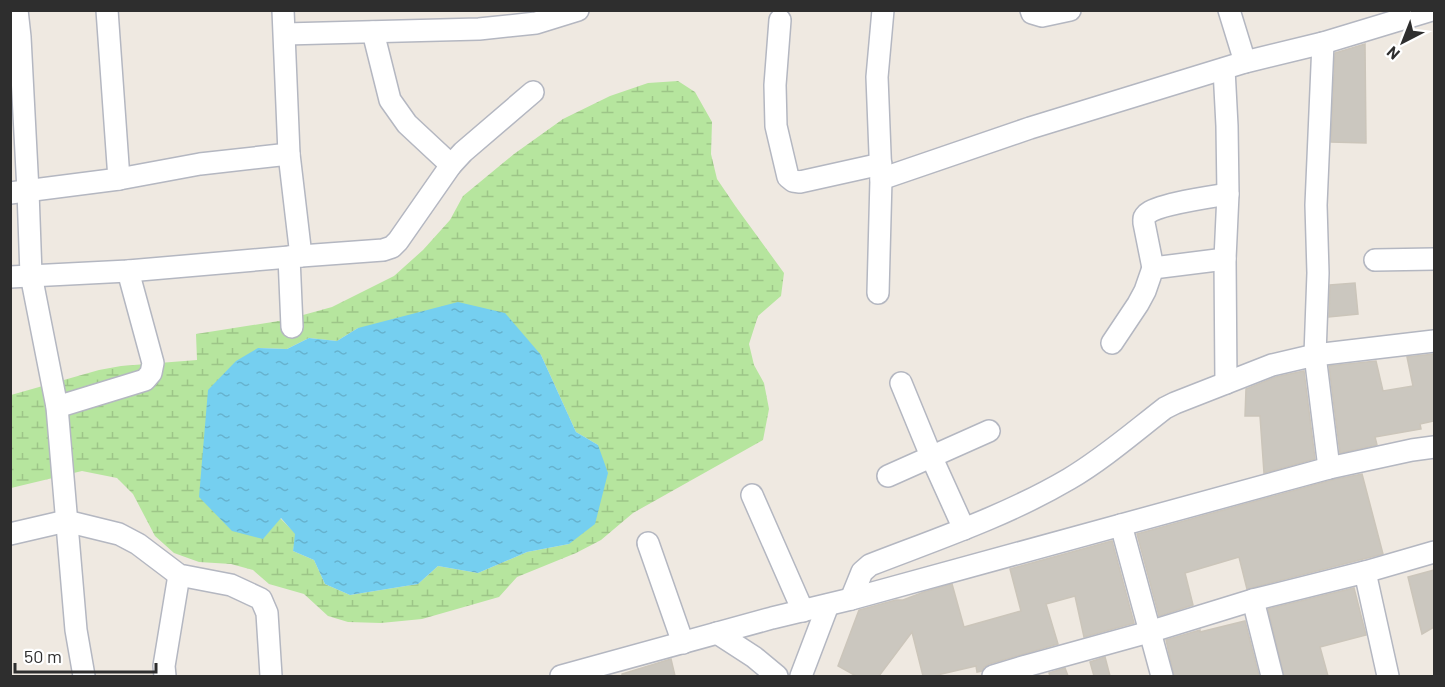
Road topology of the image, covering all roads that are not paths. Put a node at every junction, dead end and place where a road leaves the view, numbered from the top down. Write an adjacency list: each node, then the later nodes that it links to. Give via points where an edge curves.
1 (17, 10): 22 (street, via 21,49)
2 (107, 10): 21 (street)
3 (283, 10): 13 (street)
4 (883, 10): 20 (street, via 877,77)
5 (1031, 10): 6 (street, via 1042,16)
6 (1070, 10)
7 (1229, 10): 15 (street)
8 (1432, 10): 10 (street)
9 (576, 11): 12 (street, via 536,22 479,29)
10 (1380, 18): 14 (street)
11 (780, 20): 20 (street, via 776,126 788,177 800,182)
12 (373, 32): 13 (street); 19 (street, via 390,100 407,124)
13 (285, 34): 18 (street)
14 (1323, 43): 15 (street); 35 (street)
15 (1245, 62): 16 (street)
16 (1224, 69): 20 (street); 23 (street)
17 (533, 92): 19 (street)
18 (289, 154): 21 (street, via 200,164); 24 (street)
19 (450, 165): 24 (street, via 392,247)
20 (881, 172): 31 (street)
21 (119, 179): 22 (street)
22 (19, 192): 30 (street)
23 (1228, 194): 25 (street); 28 (street, via 1148,213 1144,223)
24 (295, 256): 29 (street); 32 (street)
25 (1225, 259): 28 (street); 37 (street)
26 (1434, 259): 27 (street)
27 (1375, 260)
28 (1153, 268): 34 (street, via 1138,304)
29 (128, 270): 30 (street); 38 (street, via 153,363 151,373 145,380)
30 (21, 276): 38 (street)
31 (878, 293)
32 (292, 327)
33 (1434, 341): 35 (street)
34 (1112, 343)
35 (1315, 355): 37 (street, via 1272,365); 42 (street)
36 (901, 383): 41 (street)
37 (1226, 383): 47 (street, via 1165,408 1069,479)
38 (57, 407): 45 (street)
39 (988, 431): 41 (street)
40 (1434, 447): 42 (street)
41 (931, 456): 43 (street); 47 (street)
42 (1329, 468): 46 (street)
43 (888, 476)
44 (752, 495): 56 (street)
45 (66, 520): 48 (street); 52 (street, via 119,534); 61 (street)
46 (1121, 525): 53 (street); 57 (street)
47 (964, 529): 53 (street, via 870,565 861,572)
48 (10, 534)
49 (648, 543): 59 (street)
50 (1434, 552): 51 (street)
51 (1365, 572): 54 (street); 70 (street)
52 (179, 575): 62 (street); 63 (street, via 231,585 261,599 267,613)
53 (851, 599): 55 (street)
54 (1253, 600): 57 (street); 69 (street)
55 (828, 605): 56 (street); 66 (street)
56 (803, 611): 58 (street)
57 (1149, 632): 60 (street); 68 (street)
58 (717, 633): 59 (street); 65 (street)
59 (683, 643): 64 (street)
60 (1028, 671): 67 (street)
61 (84, 676)
62 (165, 676)
63 (271, 676)
64 (561, 676)
65 (777, 676)
66 (801, 676)
67 (993, 676)
68 (1162, 676)
69 (1272, 676)
70 (1388, 676)

